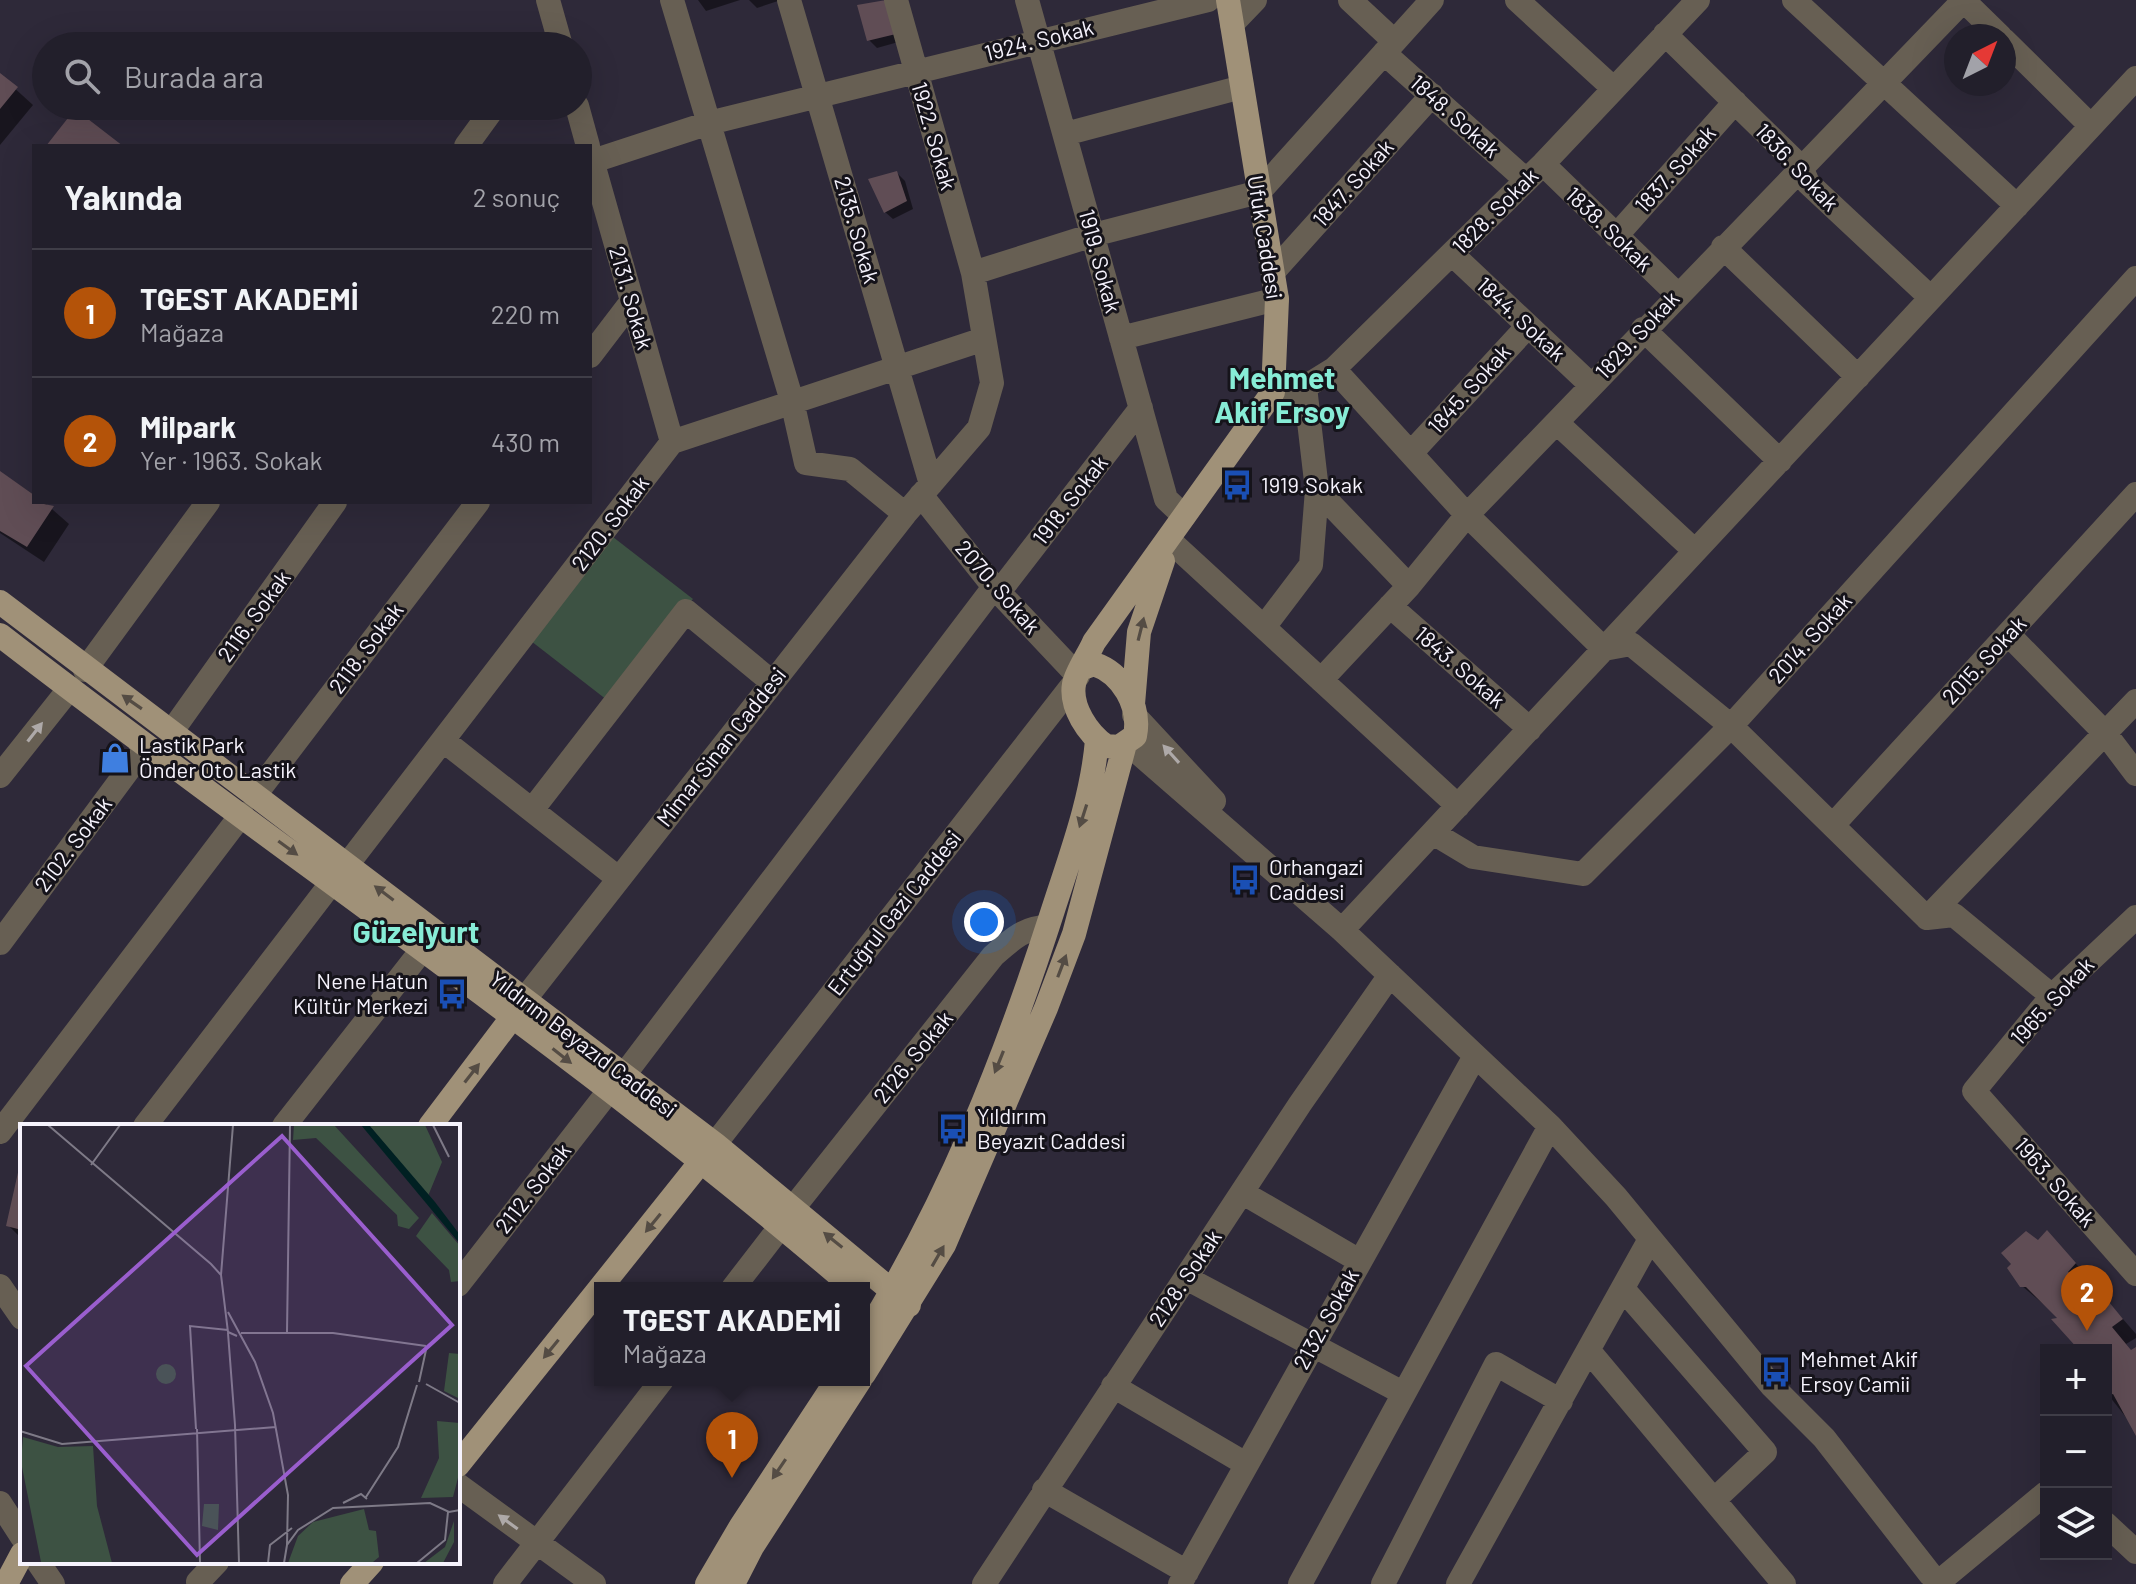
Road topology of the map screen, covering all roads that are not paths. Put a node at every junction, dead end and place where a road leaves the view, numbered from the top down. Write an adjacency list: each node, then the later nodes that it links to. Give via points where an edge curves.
1 (548, 0): 17 (street)
2 (672, 0): 32 (street)
3 (789, 0): 28 (street, 2135. Sokak)
4 (896, 0): 22 (street, 1922. Sokak)
5 (1027, 0): 19 (street, 1919. Sokak)
6 (1208, 0): 14 (street, 1924. Sokak)
7 (1255, 0): 15 (street)
8 (1350, 0): 20 (street, 1848. Sokak)
9 (1432, 0): 20 (street)
10 (1517, 0): 25 (street)
11 (1698, 0): 18 (street, 1828. Sokak)
12 (1794, 0): 23 (street)
13 (1963, 0): 16 (street); 23 (street, 1829. Sokak)
14 (1126, 10): 19 (street, 1924. Sokak)
15 (1230, 12): 24 (main road, Ufuk Caddesi)
16 (1988, 24)
17 (557, 32)
18 (1665, 34): 25 (street, 1828. Sokak); 29 (street, 1836. Sokak)
19 (1038, 40): 22 (street, 1924. Sokak); 34 (street, 1919. Sokak)
20 (1389, 47): 27 (street, 1848. Sokak); 41 (street)
21 (2016, 52): 33 (street)
22 (916, 71): 28 (street, 1924. Sokak); 48 (street, 1922. Sokak)
23 (1883, 84): 39 (street, 1829. Sokak); 42 (street)
24 (1242, 87): 34 (street); 41 (main road, Ufuk Caddesi)
25 (1613, 88): 40 (street, 1828. Sokak)
26 (2131, 93): 33 (street)
27 (1432, 95): 40 (street, 1848. Sokak); 47 (street, 1847. Sokak)
28 (818, 96): 32 (street, 1924. Sokak); 59 (street, 2135. Sokak)
29 (1735, 102): 39 (street, 1836. Sokak); 44 (street, 1837. Sokak)
30 (485, 120): 35 (street)
31 (581, 120): 36 (street, 2131. Sokak)
32 (709, 123): 37 (street, 1924. Sokak); 65 (street)
33 (2091, 126): 42 (street)
34 (1065, 134): 43 (street, 1919. Sokak)
35 (467, 144)
36 (587, 144)
37 (592, 154)
38 (592, 162): 53 (street, 2131. Sokak)
39 (1801, 167): 45 (street, 1829. Sokak); 51 (street, 1836. Sokak, via 1808,183)
40 (1534, 172): 44 (street, 1838. Sokak); 46 (street, 1828. Sokak)
41 (1259, 192): 43 (street); 47 (main road, Ufuk Caddesi)
42 (2017, 206): 51 (street)
43 (1093, 235): 48 (street); 56 (street, 1919. Sokak)
44 (1616, 236): 50 (street, 1838. Sokak)
45 (1723, 247): 50 (street, 1829. Sokak); 61 (street)
46 (1452, 254): 54 (street, 1844. Sokak); 60 (street, 1828. Sokak)
47 (1274, 271): 52 (main road, Ufuk Caddesi)
48 (973, 273): 57 (street, 1922. Sokak)
49 (2136, 278): 95 (street, 2014. Sokak)
50 (1677, 294): 55 (street, 1829. Sokak)
51 (1931, 298): 61 (street)
52 (1277, 299): 56 (street); 64 (main road, Ufuk Caddesi)
53 (632, 301): 58 (street); 68 (street, 2131. Sokak)
54 (1528, 326): 62 (street, 1844. Sokak); 69 (street, 1845. Sokak)
55 (1643, 329): 62 (street, 1829. Sokak); 70 (street)
56 (1121, 338): 66 (street, 1919. Sokak)
57 (984, 339): 59 (street); 71 (street, Mimar Sinan Caddesi, via 992,383 979,428)
58 (592, 353)
59 (896, 366): 65 (street); 71 (street, 2135. Sokak)
60 (1334, 369): 63 (street, 1828. Sokak); 69 (street)
61 (1858, 377): 70 (street)
62 (1591, 385): 67 (street, 1829. Sokak)
63 (1305, 387): 64 (street, 1828. Sokak); 72 (street)
64 (1273, 392): 78 (main road)
65 (792, 401): 68 (street); 71 (street, via 806,463)
66 (1141, 408): 78 (street, 1919. Sokak, via 1166,499); 82 (street, 1918. Sokak)
67 (1557, 423): 77 (street, 1829. Sokak); 80 (street)
68 (672, 442): 100 (street, 2120. Sokak)
69 (1411, 453): 77 (street)
70 (1780, 461): 80 (street)
71 (920, 488): 82 (street, 2070. Sokak); 92 (street, Mimar Sinan Caddesi)
72 (1317, 490): 81 (street); 85 (street, via 1311,565)
73 (2136, 494): 86 (street, 2015. Sokak)
74 (207, 504): 90 (street)
75 (334, 504): 97 (street, 2116. Sokak)
76 (476, 504): 105 (street, 2118. Sokak)
77 (1467, 515): 81 (street, 1829. Sokak); 88 (street)
78 (1184, 516): 79 (main road)
79 (1169, 540): 85 (street); 89 (main road, via 1094,642); 94 (main road, one-way to 79, via 1139,632)
80 (1695, 551): 88 (street)
81 (1409, 586): 84 (street, 1829. Sokak)
82 (996, 589): 89 (street, 2070. Sokak); 122 (street, 1918. Sokak)
83 (0, 602): 90 (main road, Yıldırım Beyazıd Caddesi)
84 (1390, 606): 91 (street, 1829. Sokak); 96 (street, 1843. Sokak)
85 (1264, 627): 91 (street)
86 (2008, 634): 98 (street); 108 (street, 2015. Sokak)
87 (0, 635): 90 (main road, Yıldırım Beyazıd Caddesi)
88 (1604, 649): 95 (street, via 1631,644); 96 (street)
89 (1078, 676): 94 (main road, via 1094,664 1110,669 1120,678); 99 (main road, via 1079,713); 129 (street, Ertuğrul Gazi Caddesi)
90 (78, 679): 97 (main road, Yıldırım Beyazıd Caddesi, one-way to 90); 102 (main road, Yıldırım Beyazıd Caddesi); 104 (street, one-way to 90)
91 (1321, 680): 106 (street)
92 (772, 682): 107 (street, via 686,611); 111 (street, Mimar Sinan Caddesi)
93 (2136, 701): 98 (street)
94 (1134, 710): 101 (main road, via 1135,736); 115 (street, one-way to 94, via 1194,780)
95 (1731, 726): 108 (street); 109 (street, 2014. Sokak, via 1583,874 1473,857)
96 (1530, 729): 106 (street)
97 (172, 731): 105 (main road, Yıldırım Beyazıd Caddesi)
98 (2105, 733): 103 (street); 113 (street)
99 (1097, 740): 101 (main road, via 1113,748); 114 (main road, one-way to 114, via 1093,783)
100 (444, 741): 107 (street); 110 (street, 2120. Sokak)
101 (1126, 743): 115 (street); 145 (main road, one-way to 101, via 944,1245 971,1187 1074,934)
102 (146, 746): 105 (main road, Yıldırım Beyazıd Caddesi); 116 (street, 2102. Sokak)
103 (2136, 774)
104 (0, 776)
105 (248, 804): 110 (main road, Yıldırım Beyazıd Caddesi); 124 (street, 2118. Sokak)
106 (1458, 806): 109 (street)
107 (532, 810): 111 (street)
108 (1833, 825): 113 (street)
109 (1433, 833): 115 (street)
110 (340, 873): 117 (main road, Yıldırım Beyazıd Caddesi); 120 (main road, Yıldırım Beyazıd Caddesi, one-way to 110); 125 (street, 2120. Sokak)
111 (618, 878): 120 (street, Mimar Sinan Caddesi)
112 (2136, 917): 119 (street, 1965. Sokak)
113 (1927, 918): 119 (street, via 1954,915)
114 (1047, 927): 131 (street, 2126. Sokak, via 1034,927 1013,938 993,956); 145 (main road, one-way to 145, via 956,1171)
115 (1342, 930): 118 (street)
116 (0, 943)
117 (422, 950): 120 (main road, Yıldırım Beyazıd Caddesi); 126 (street)
118 (1390, 975): 121 (street); 130 (street, 2128. Sokak)
119 (2052, 996): 123 (street, 1965. Sokak)
120 (519, 1010): 122 (main road, Yıldırım Beyazıd Caddesi); 127 (main road, Mimar Sinan Caddesi, one-way to 120)
121 (1475, 1056): 128 (street); 133 (street, 2132. Sokak)
122 (616, 1083): 129 (main road, Yıldırım Beyazıd Caddesi); 136 (street, 2112. Sokak)
123 (1974, 1091): 134 (street, 1963. Sokak)
124 (8, 1122)
125 (147, 1124)
126 (286, 1124)
127 (432, 1124)
128 (1550, 1126): 132 (street); 155 (street)
129 (708, 1153): 131 (main road, Yıldırım Beyazıd Caddesi); 137 (main road, Ertuğrul Gazi Caddesi, one-way to 137)
130 (1243, 1193): 133 (street); 135 (street, 2128. Sokak)
131 (788, 1216): 138 (street, 2126. Sokak); 139 (main road, Yıldırım Beyazıd Caddesi); 140 (main road, Yıldırım Beyazıd Caddesi, one-way to 131)
132 (1650, 1239): 143 (street); 174 (street, via 1772,1386 1824,1438)
133 (1358, 1260): 148 (street, 2132. Sokak)
134 (2136, 1274)
135 (1186, 1278): 148 (street); 154 (street, 2128. Sokak)
136 (460, 1282)
137 (605, 1282)
138 (738, 1282)
139 (848, 1282)
140 (863, 1282)
141 (0, 1286): 146 (street)
142 (870, 1288): 145 (main road, Yıldırım Beyazıd Caddesi, one-way to 142)
143 (1623, 1289): 149 (street); 162 (street, via 1765,1452)
144 (594, 1295): 157 (main road, Ertuğrul Gazi Caddesi, one-way to 157)
145 (889, 1305): 147 (main road); 150 (main road)
146 (20, 1315)
147 (870, 1329)
148 (1311, 1346): 155 (street); 158 (street, 2132. Sokak)
149 (1589, 1351): 156 (street); 162 (street)
150 (870, 1357)
151 (657, 1386): 166 (street)
152 (833, 1386): 180 (main road, one-way to 180)
153 (856, 1386): 181 (main road)
154 (1113, 1386): 158 (street); 160 (street, 2128. Sokak)
155 (1403, 1393): 183 (street)
156 (1561, 1401): 184 (street, via 1496,1364); 185 (street)
157 (460, 1463)
158 (1246, 1464): 173 (street, 2132. Sokak)
159 (460, 1486): 166 (street, one-way to 159)
160 (1044, 1490): 173 (street); 182 (street, 2128. Sokak)
161 (2040, 1497): 174 (street)
162 (1714, 1500): 186 (street)
163 (0, 1503): 165 (street)
164 (2112, 1530): 167 (street)
165 (20, 1534)
166 (537, 1543): 178 (street); 179 (street)
167 (2136, 1552)
168 (20, 1558): 175 (main road)
169 (39, 1564): 176 (street)
170 (214, 1564): 172 (street)
171 (370, 1564): 177 (main road)
172 (194, 1576)
173 (1184, 1578)
174 (1928, 1581)
175 (6, 1584)
176 (53, 1584)
177 (352, 1584)
178 (505, 1584)
179 (594, 1584)
180 (707, 1584)
181 (733, 1584)
182 (984, 1584)
183 (1300, 1584)
184 (1383, 1584)
185 (1458, 1584)
186 (1784, 1584)

